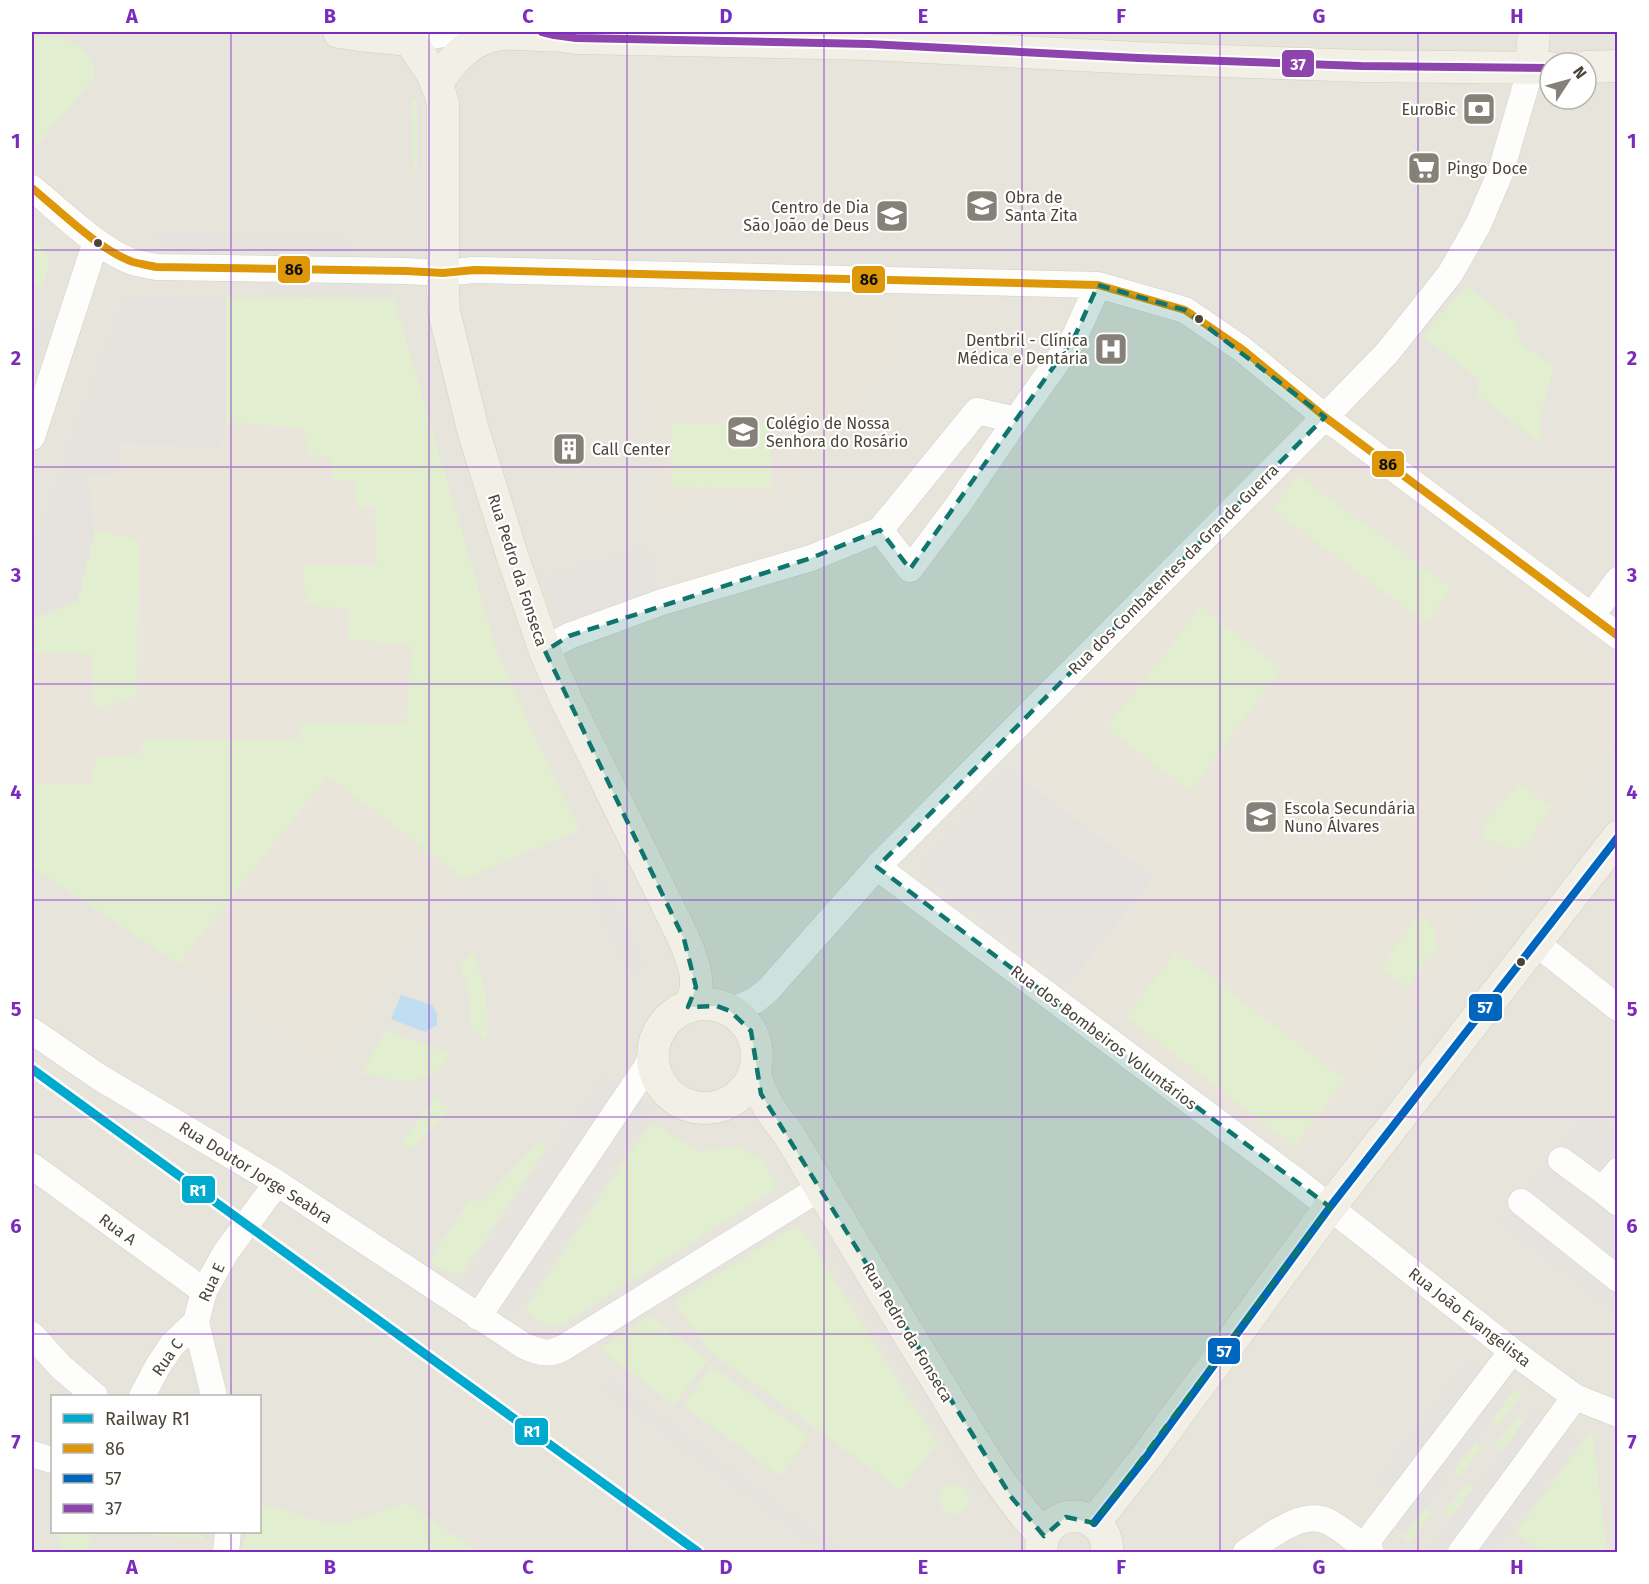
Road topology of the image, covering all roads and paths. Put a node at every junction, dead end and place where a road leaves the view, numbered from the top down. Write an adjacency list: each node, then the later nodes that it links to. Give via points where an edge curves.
1 (339, 32): 5 (main road)
2 (455, 32): 5 (street)
3 (1534, 32): 6 (main road)
4 (548, 33): 9 (main road, via 576,38 869,44 1267,63); 11 (main road, via 499,34 464,50 447,67)
5 (408, 36): 11 (main road, via 432,73)
6 (1538, 53)
7 (1617, 66): 8 (main road)
8 (1598, 67)
9 (1538, 68)
10 (1538, 76): 16 (street, Rua dos Combatentes da Grande Guerra, via 1478,225 1450,274 1387,353)
11 (440, 94): 14 (main road, Rua Pedro da Fonseca)
12 (32, 188): 13 (street)
13 (96, 241): 14 (street, via 134,262 156,267); 18 (street)
14 (443, 273): 15 (street, via 474,270); 23 (main road, Rua Pedro da Fonseca, via 444,311 473,430)
15 (1098, 285): 16 (street, via 1185,310 1242,349); 17 (street, via 1074,338)
16 (1325, 417): 21 (street); 25 (street, Rua dos Combatentes da Grande Guerra)
17 (1016, 420): 19 (street, via 977,411); 19 (street, via 910,569)
18 (32, 437)
19 (880, 530): 23 (street, via 811,558 662,602 579,632)
20 (1617, 580): 21 (street)
21 (1592, 615): 22 (street)
22 (1617, 636)
23 (545, 651): 27 (main road, Rua Pedro da Fonseca, via 684,939 696,987)
24 (1617, 837): 26 (main road)
25 (877, 867): 29 (street, Rua dos Combatentes da Grande Guerra, via 769,989 756,1000); 41 (street, Rua dos Bombeiros Voluntários)
26 (1536, 943): 28 (street); 41 (main road)
27 (688, 1007): 29 (main road, via 702,1004); 31 (main road, via 664,1024)
28 (1617, 1008)
29 (730, 1011): 32 (main road, via 742,1020 756,1045)
30 (32, 1031): 37 (street, Rua Doutor Jorge Seabra, via 99,1077)
31 (653, 1051): 33 (main road, via 658,1079 677,1101); 44 (street, via 646,1068)
32 (754, 1073): 33 (main road, via 734,1100); 34 (main road, Rua Pedro da Fonseca)
33 (719, 1107): 34 (main road, Rua Pedro da Fonseca, via 750,1110)
34 (778, 1123): 38 (main road, Rua Pedro da Fonseca)
35 (1561, 1160): 39 (street)
36 (32, 1166): 43 (street, Rua A)
37 (277, 1183): 43 (street, Rua E, via 226,1252); 44 (street, Rua Doutor Jorge Seabra)
38 (820, 1188): 44 (street, Rua Doutor Jorge Seabra, via 554,1352 546,1354 524,1346); 57 (main road, Rua Pedro da Fonseca, via 971,1437)
39 (1612, 1188)
40 (1521, 1202): 42 (street)
41 (1330, 1207): 47 (street, Rua João Evangelista); 55 (main road)
42 (1617, 1280)
43 (204, 1291): 45 (street, Rua E)
44 (478, 1317)
45 (196, 1322): 49 (street, Rua C, via 172,1345); 50 (street, Rua E)
46 (32, 1335): 48 (street)
47 (1512, 1351): 51 (street, Rua João Evangelista); 58 (street)
48 (94, 1395)
49 (143, 1395)
50 (214, 1395)
51 (1575, 1397): 52 (street, Rua João Evangelista); 62 (street)
52 (1617, 1414)
53 (32, 1454): 54 (street)
54 (51, 1460)
55 (1094, 1522): 57 (main road, via 1065,1517 1049,1528); 60 (main road, via 1105,1538)
56 (228, 1533): 59 (street)
57 (1042, 1544)
58 (1367, 1550): 61 (street, via 1328,1521 1307,1518 1293,1522)
59 (226, 1552)
60 (1107, 1552)
61 (1246, 1552)
62 (1461, 1552)

